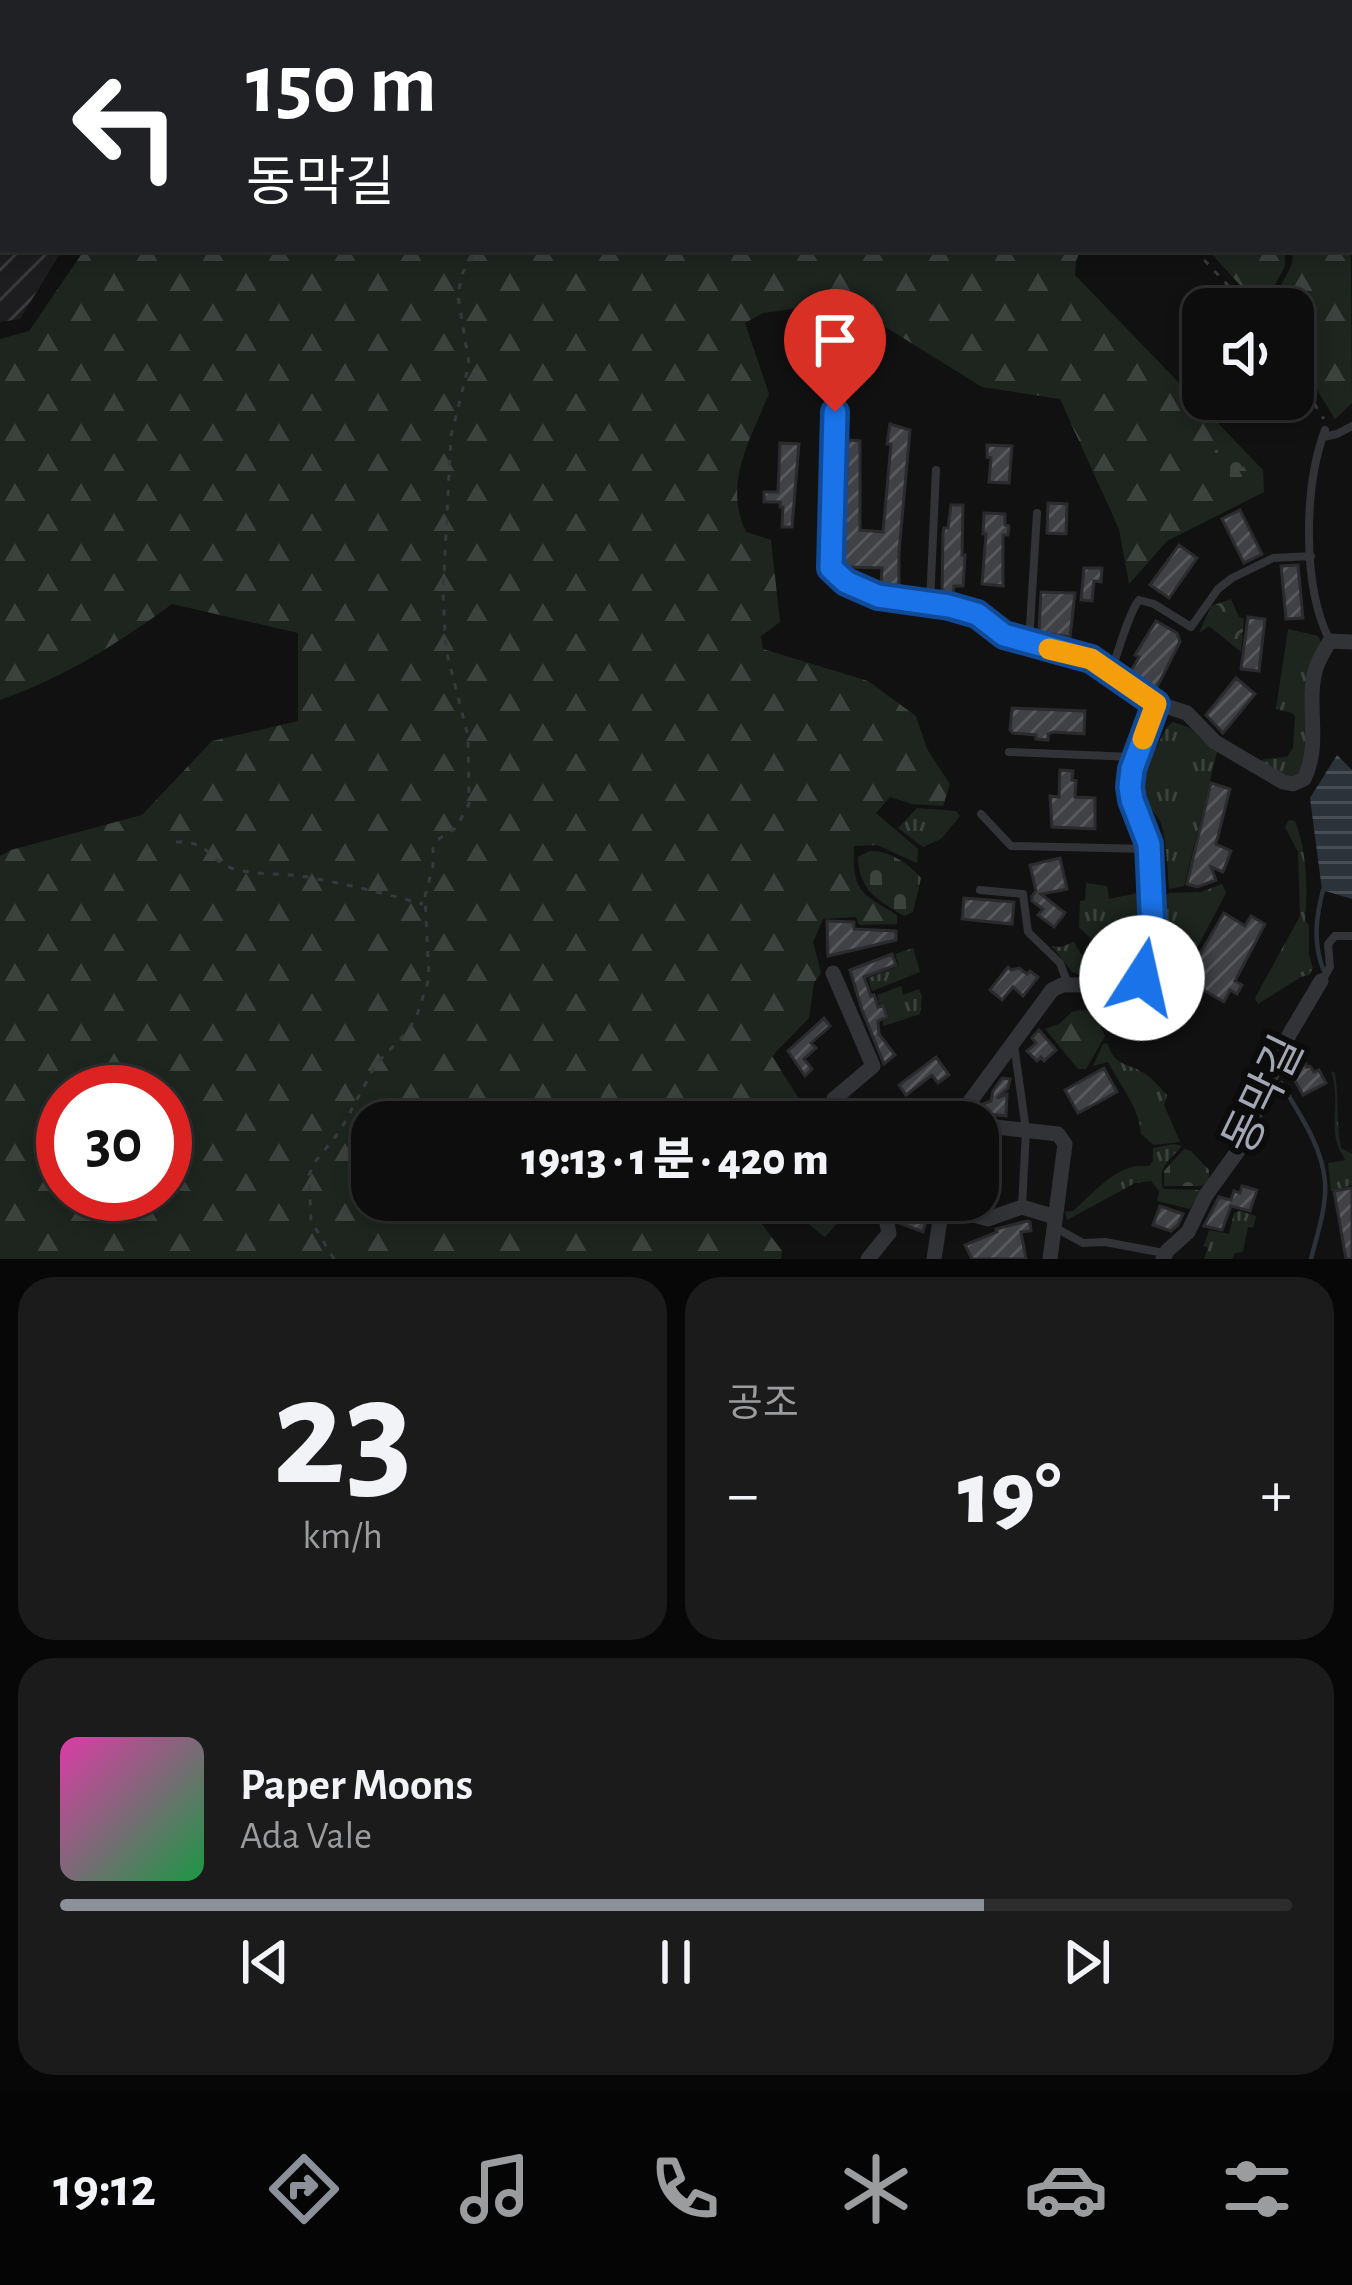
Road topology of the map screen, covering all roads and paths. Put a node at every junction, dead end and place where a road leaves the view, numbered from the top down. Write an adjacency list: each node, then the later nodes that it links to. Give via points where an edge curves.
1 (474, 252): 23 (path, via 458,296 469,364 451,436 443,592 470,796 460,822 433,848)
2 (1197, 252): 3 (path)
3 (1230, 288)
4 (1314, 403): 7 (path)
5 (835, 412): 11 (street, via 831,568 878,596)
6 (1352, 426): 7 (lane)
7 (1324, 433): 10 (lane, via 1308,525)
8 (936, 470): 11 (lane)
9 (1036, 513): 14 (lane)
10 (1311, 556): 12 (lane); 15 (lane, via 1273,558 1232,578 1191,626 1139,600)
11 (929, 604): 14 (street, via 977,614)
12 (1330, 641): 13 (street); 16 (street, via 1314,674 1313,756 1304,779 1293,784 1215,742 1187,713)
13 (1352, 642)
14 (1029, 644): 15 (street)
15 (1111, 672): 16 (street)
16 (1156, 704): 18 (street)
17 (1009, 752): 18 (lane)
18 (1137, 757): 21 (street, via 1130,787)
19 (981, 814): 21 (lane, via 1011,846)
20 (176, 842): 23 (path, via 205,847 239,870)
21 (1149, 849): 27 (street, via 1149,971 1133,984)
22 (980, 890): 27 (lane, via 1023,894 1028,932 1060,963)
23 (425, 904): 40 (path, via 429,979 417,1015 376,1064 309,1175 310,1221)
24 (1352, 936): 26 (lane, 동막길, via 1328,944)
25 (833, 973): 29 (street, via 873,1066)
26 (1322, 982): 39 (street, 동막길, via 1289,1035 1240,1148 1189,1232)
27 (1069, 985): 28 (street, via 1052,990)
28 (1013, 1044): 30 (street); 32 (lane)
29 (834, 1101)
30 (971, 1101)
31 (999, 1127): 32 (street)
32 (1026, 1130): 33 (lane); 37 (street, via 1058,1134 1065,1144)
33 (1022, 1207): 34 (street); 37 (street)
34 (999, 1216)
35 (886, 1221): 41 (street, via 889,1233)
36 (940, 1221): 42 (street)
37 (1054, 1222): 38 (lane, via 1083,1244); 43 (street)
38 (1096, 1242): 39 (lane); 44 (lane)
39 (1164, 1256)
40 (334, 1259)
41 (868, 1259)
42 (934, 1259)
43 (1050, 1259)
44 (1093, 1259)

